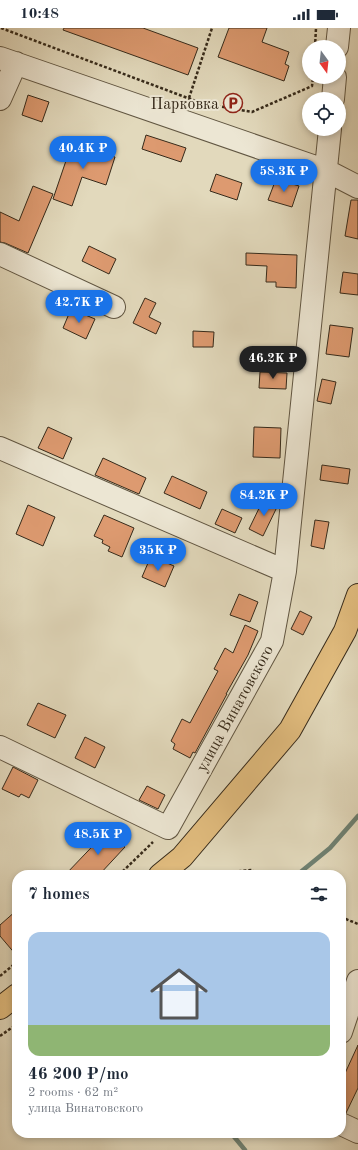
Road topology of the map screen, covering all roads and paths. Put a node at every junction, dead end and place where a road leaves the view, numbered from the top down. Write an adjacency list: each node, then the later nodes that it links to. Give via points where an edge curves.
1 (1, 28): 10 (path)
2 (212, 28): 10 (path)
3 (316, 28): 5 (path)
4 (339, 28): 6 (street)
5 (315, 40)
6 (338, 40)
7 (8, 60): 9 (street); 12 (street)
8 (312, 84): 10 (path, via 252,112 201,103)
9 (2, 91)
10 (189, 98)
11 (330, 136): 12 (street, улица Винатовского)
12 (327, 171): 13 (street); 17 (street, улица Винатовского)
13 (358, 188)
14 (0, 254): 15 (street)
15 (114, 307)
16 (0, 448): 17 (street)
17 (285, 571): 20 (street, улица Винатовского, via 272,641)
18 (358, 595): 22 (main road, via 345,631 290,730 182,857)
19 (0, 747): 20 (street)
20 (168, 828): 21 (path)
21 (124, 870)
22 (166, 870)
23 (346, 920): 24 (path)
24 (358, 924)
25 (12, 966): 26 (path)
26 (0, 976)
27 (358, 981): 30 (street)
28 (12, 999): 29 (main road)
29 (0, 1008)
30 (346, 1017)
31 (12, 1028): 32 (path)
32 (0, 1036)
33 (346, 1126): 34 (street)
34 (358, 1132)

